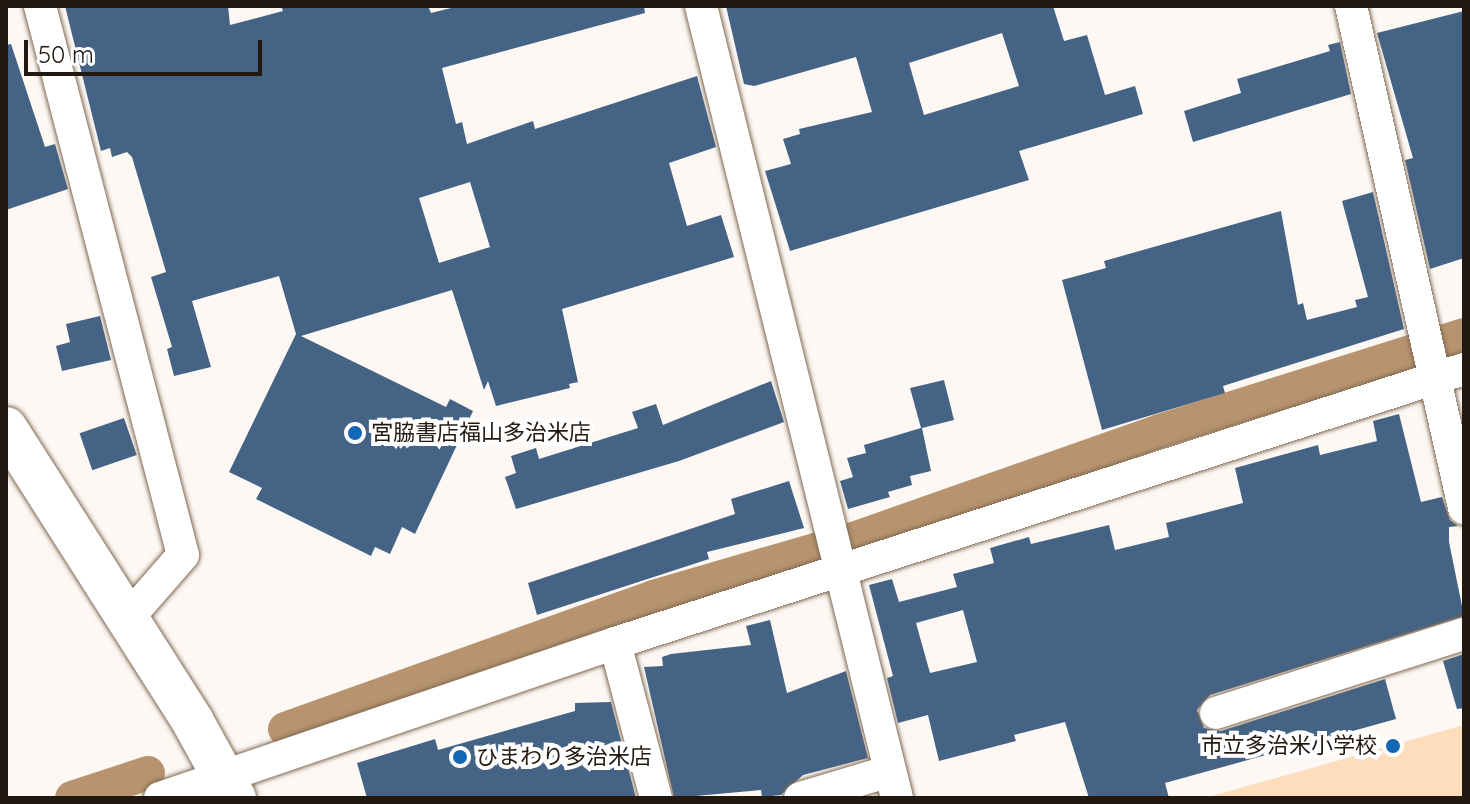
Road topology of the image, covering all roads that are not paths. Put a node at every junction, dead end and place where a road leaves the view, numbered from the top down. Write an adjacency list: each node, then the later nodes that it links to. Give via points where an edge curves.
1 (40, 6): 8 (street, via 183,555)
2 (701, 6): 7 (street)
3 (1351, 6): 4 (street)
4 (1441, 362): 6 (street); 7 (street)
5 (6, 428): 8 (street)
6 (1464, 508)
7 (836, 556): 10 (street); 12 (street)
8 (128, 618): 13 (street)
9 (1464, 634): 11 (street)
10 (615, 643): 13 (street); 15 (street)
11 (1216, 713)
12 (893, 785): 16 (street)
13 (229, 788): 14 (street)
14 (160, 798)
15 (656, 798)
16 (800, 798)

